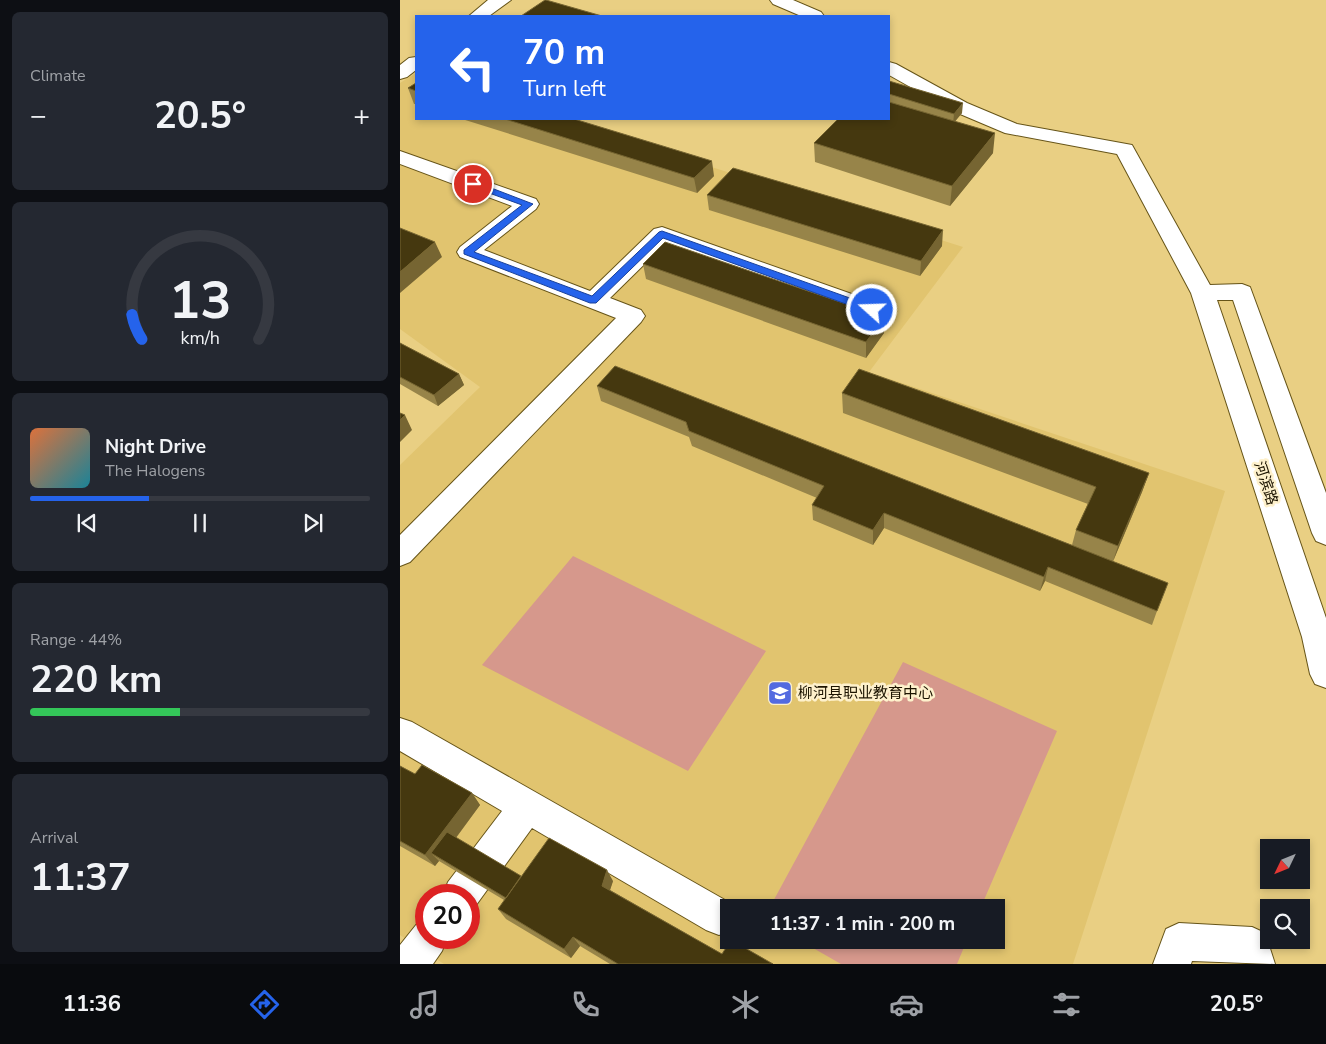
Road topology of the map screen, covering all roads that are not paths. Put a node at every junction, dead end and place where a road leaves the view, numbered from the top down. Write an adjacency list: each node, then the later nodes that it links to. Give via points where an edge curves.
1 (502, 0): 3 (street)
2 (779, 0): 4 (street)
3 (479, 15)
4 (813, 15)
5 (415, 63): 7 (street)
6 (890, 69): 9 (street, 河滨路, via 960,107 1012,129 1125,149)
7 (400, 73)
8 (400, 157): 10 (street, via 528,204 468,252)
9 (1203, 293): 12 (street, via 1242,292); 14 (street, 河滨路)
10 (593, 300): 11 (street, via 662,234); 13 (street, via 633,316)
11 (872, 310)
12 (1326, 533)
13 (400, 554)
14 (1326, 674)
15 (400, 733): 18 (street)
16 (522, 813): 17 (street)
17 (469, 884)
18 (719, 917)
19 (421, 949): 20 (street)
20 (409, 964)
21 (1172, 964): 22 (street, via 1179,942 1252,946)
22 (1256, 964)

